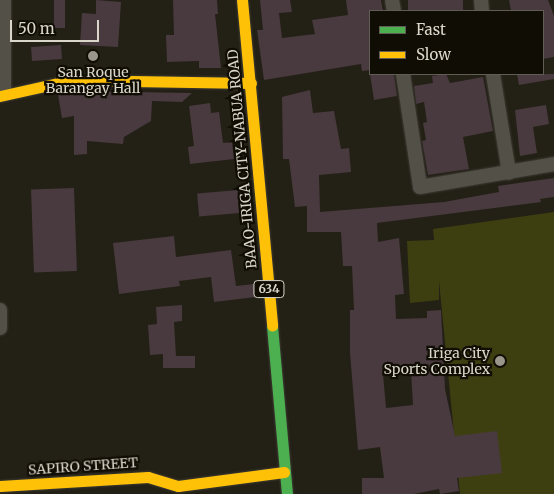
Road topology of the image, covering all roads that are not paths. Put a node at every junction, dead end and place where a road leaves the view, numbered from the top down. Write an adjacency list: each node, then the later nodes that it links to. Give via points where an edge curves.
1 (4, 0): 6 (street)
2 (242, 0): 5 (street, BAAO-IRIGA CITY-NABUA ROAD / 634)
3 (403, 75): 8 (street, via 420,187)
4 (493, 75): 8 (street)
5 (251, 83): 6 (street, via 72,80); 11 (street, BAAO-IRIGA CITY-NABUA ROAD / 634)
6 (2, 95)
7 (554, 164): 8 (street)
8 (509, 173)
9 (0, 310): 10 (street)
10 (0, 328)
11 (284, 472): 12 (street, SAPIRO STREET, via 178,486 148,476); 13 (street, BAAO-IRIGA CITY-NABUA ROAD / 634)
12 (0, 486)
13 (287, 494)

